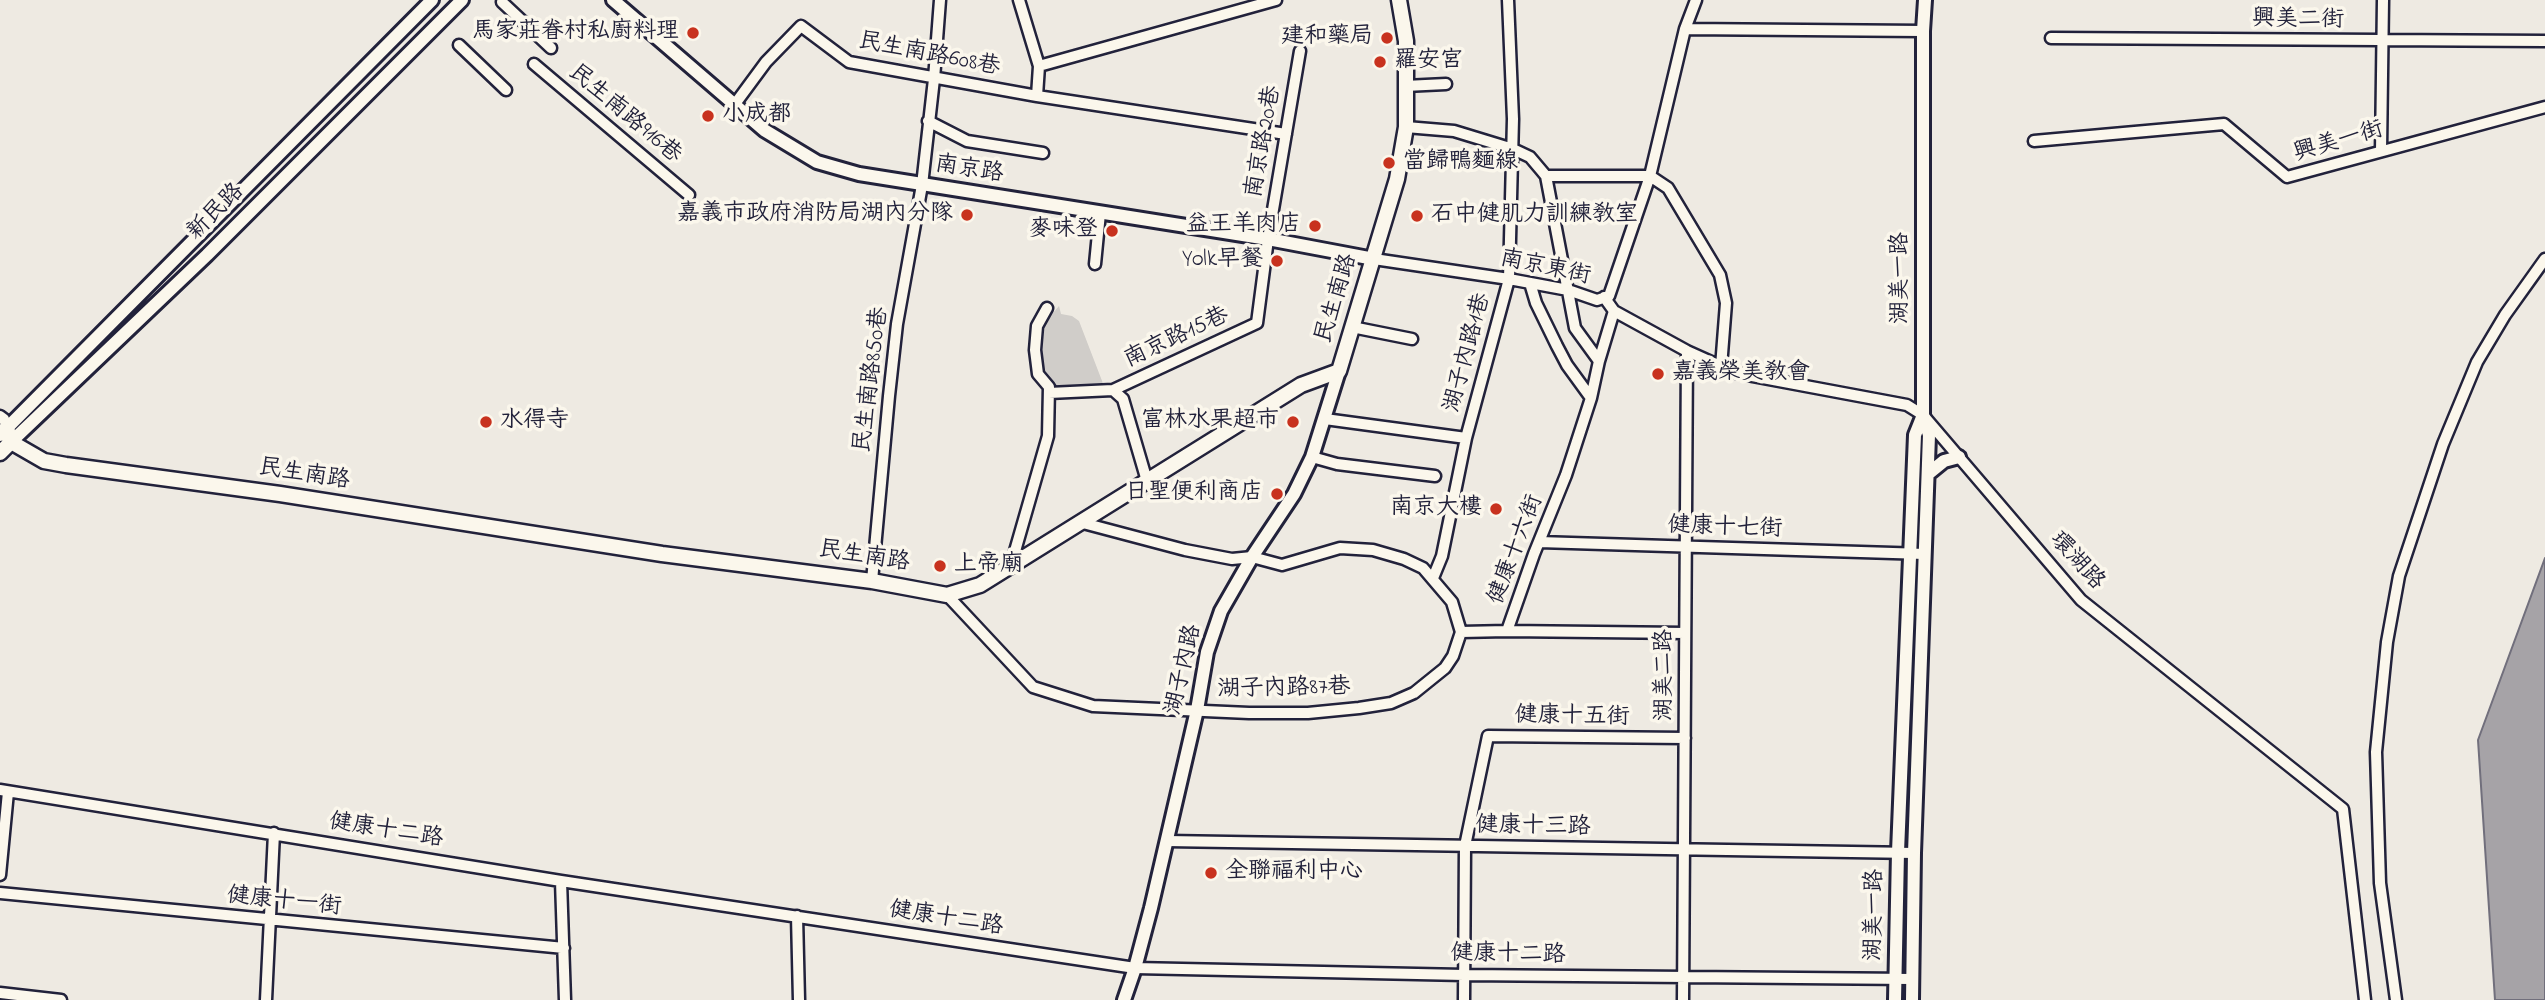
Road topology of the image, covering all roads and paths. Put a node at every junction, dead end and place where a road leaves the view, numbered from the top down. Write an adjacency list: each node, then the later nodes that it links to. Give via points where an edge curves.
1 (432, 0): 63 (street, 新民路)
2 (463, 0): 63 (street, 新民路, via 207,255)
3 (613, 0): 28 (street, 南京路)
4 (940, 0): 23 (street, 民生南路850巷)
5 (1019, 0): 22 (street)
6 (1276, 0): 22 (street)
7 (1399, 0): 25 (main road, 民生南路, via 1406,41)
8 (1508, 0): 34 (street, 湖子內路1巷)
9 (1696, 0): 13 (street, 南京東街)
10 (1925, 0): 14 (street, 湖美一路)
11 (2383, 0): 16 (street)
12 (502, 2): 19 (street)
13 (1685, 29): 14 (street); 38 (street, 南京東街)
14 (1923, 31): 61 (street, 湖美一路)
15 (2051, 38): 16 (street, 興美二街)
16 (2382, 41): 17 (street, 興美二街); 35 (street)
17 (2545, 41)
18 (459, 44): 26 (street)
19 (551, 48)
20 (1300, 51): 32 (street, 南京路20巷)
21 (534, 64): 40 (street, 民生南路916巷)
22 (1039, 66): 27 (street)
23 (934, 79): 27 (street, 民生南路608巷); 28 (street, 民生南路608巷, via 849,62 800,26); 30 (street, 民生南路850巷)
24 (1446, 85): 25 (street)
25 (1405, 86): 31 (main road, 民生南路)
26 (506, 90)
27 (1037, 96): 32 (street, 民生南路608巷)
28 (735, 104): 39 (street, 南京路, via 764,130 817,162)
29 (2545, 107): 35 (street, 興美一街)
30 (928, 121): 36 (street, via 967,141); 39 (street, 民生南路850巷)
31 (1406, 127): 34 (street, via 1454,131); 43 (main road, 民生南路, via 1397,179)
32 (1286, 134): 42 (street, 南京路20巷)
33 (2034, 141): 35 (street, 興美一街, via 2224,124 2287,177)
34 (1513, 149): 37 (street, via 1530,157); 46 (street, 湖子內路1巷)
35 (2381, 151)
36 (1043, 153)
37 (1546, 176): 38 (street); 48 (street)
38 (1650, 176): 49 (street, 南京東街, via 1613,286); 56 (street, via 1668,188 1720,275 1726,303)
39 (922, 185): 41 (street, 南京路); 79 (street, 民生南路850巷, via 897,324)
40 (688, 195)
41 (1100, 213): 42 (street, 南京路); 45 (street)
42 (1268, 239): 43 (street, 南京路); 58 (street, 南京路15巷, via 1257,323)
43 (1374, 258): 46 (street, 南京東街); 52 (main road, 民生南路)
44 (2545, 258): 115 (street, via 2477,362 2443,444 2399,576 2376,752 2380,883)
45 (1095, 264)
46 (1509, 279): 47 (street, 南京東街); 64 (street, 湖子內路1巷)
47 (1530, 283): 48 (street, 南京東街); 60 (street, via 1567,365)
48 (1568, 290): 49 (street, 南京東街, via 1597,300); 55 (street, via 1575,328)
49 (1604, 297): 51 (street, 環湖路)
50 (1047, 308): 59 (street, via 1037,326 1035,350 1038,374)
51 (1614, 311): 54 (street, 環湖路); 55 (street, 健康十六街)
52 (1352, 327): 53 (street); 57 (main road, 民生南路)
53 (1412, 339)
54 (1687, 351): 56 (street, 環湖路); 73 (street, 湖美二路)
55 (1599, 361): 60 (street, 健康十六街)
56 (1721, 367): 61 (street, 環湖路, via 1907,405)
57 (1339, 370): 62 (street, 湖子內路); 70 (main road, 民生南路, via 1301,385)
58 (1113, 390): 59 (street, 南京路15巷); 70 (street, 南京路15巷, via 1123,399)
59 (1049, 393): 77 (street, via 1048,436 1013,558)
60 (1591, 398): 72 (street, 健康十六街)
61 (1923, 415): 67 (street, 環湖路); 68 (street, via 1929,435); 74 (street, 湖美一路, via 1915,435)
62 (1325, 419): 64 (street, 湖子內路1巷); 66 (street, 湖子內路)
63 (4, 430): 65 (main road, 新民路); 79 (main road, 民生南路, via 44,461 66,465)
64 (1466, 438): 78 (street, 湖子內路1巷, via 1442,556)
65 (0, 453)
66 (1312, 457): 69 (street); 76 (street, 湖子內路, via 1294,494)
67 (1959, 457): 68 (street, via 1944,461); 114 (street, 環湖路, via 2081,600 2343,809)
68 (1928, 474): 75 (street)
69 (1435, 476)
70 (1147, 481): 71 (main road, 民生南路)
71 (1083, 523): 76 (street, via 1185,550 1232,559); 77 (main road, 民生南路)
72 (1539, 542): 73 (street, 健康十七街); 81 (street, 健康十六街)
73 (1686, 547): 74 (street, 健康十七街); 83 (street, 湖美二路)
74 (1910, 554): 75 (street); 91 (street, 湖美一路)
75 (1925, 554): 92 (street)
76 (1252, 557): 78 (street, via 1282,565 1340,548 1373,550 1404,559); 84 (street, 湖子內路, via 1221,611 1207,652)
77 (1016, 565): 80 (main road, 民生南路, via 980,585)
78 (1433, 578): 82 (street, via 1452,602)
79 (872, 581): 80 (main road, 民生南路)
80 (947, 595): 84 (street, 湖子內路87巷, via 1033,687 1093,706)
81 (1507, 631): 82 (street); 83 (street, 健康十六街)
82 (1461, 632): 84 (street, 湖子內路87巷, via 1445,668 1414,693 1391,703 1308,713)
83 (1685, 633): 85 (street, 湖美二路)
84 (1197, 710): 88 (street, 湖子內路)
85 (1685, 738): 89 (street, 健康十五街, via 1488,736); 90 (street, 湖美二路)
86 (4, 791): 87 (street, 健康十二路); 93 (street)
87 (274, 833): 94 (street, 健康十二路); 97 (street)
88 (1167, 841): 89 (street, 健康十三路); 99 (street, 湖子內路)
89 (1465, 845): 90 (street, 健康十三路); 100 (street)
90 (1684, 850): 91 (street, 健康十三路); 101 (street, 湖美二路)
91 (1898, 852): 92 (street, 湖美一路); 102 (street, 湖美一路)
92 (1914, 853): 103 (street)
93 (0, 875)
94 (561, 881): 96 (street, 健康十二路); 98 (street)
95 (0, 893): 97 (street, 健康十一街)
96 (797, 916): 99 (street, 健康十二路); 108 (street)
97 (270, 921): 98 (street, 健康十一街); 106 (street)
98 (564, 948): 107 (street)
99 (1135, 968): 100 (street, 健康十二路); 109 (street, 湖子內路)
100 (1464, 975): 101 (street, 健康十二路); 110 (street)
101 (1683, 978): 102 (street, 健康十二路); 111 (street, 湖美二路)
102 (1895, 978): 103 (street, 湖美一路); 112 (street, 湖美一路)
103 (1912, 979): 113 (street)
104 (0, 993): 105 (street)
105 (61, 1000)
106 (266, 1000)
107 (565, 1000)
108 (799, 1000)
109 (1124, 1000)
110 (1464, 1000)
111 (1683, 1000)
112 (1895, 1000)
113 (1912, 1000)
114 (2365, 1000)
115 (2396, 1000)

